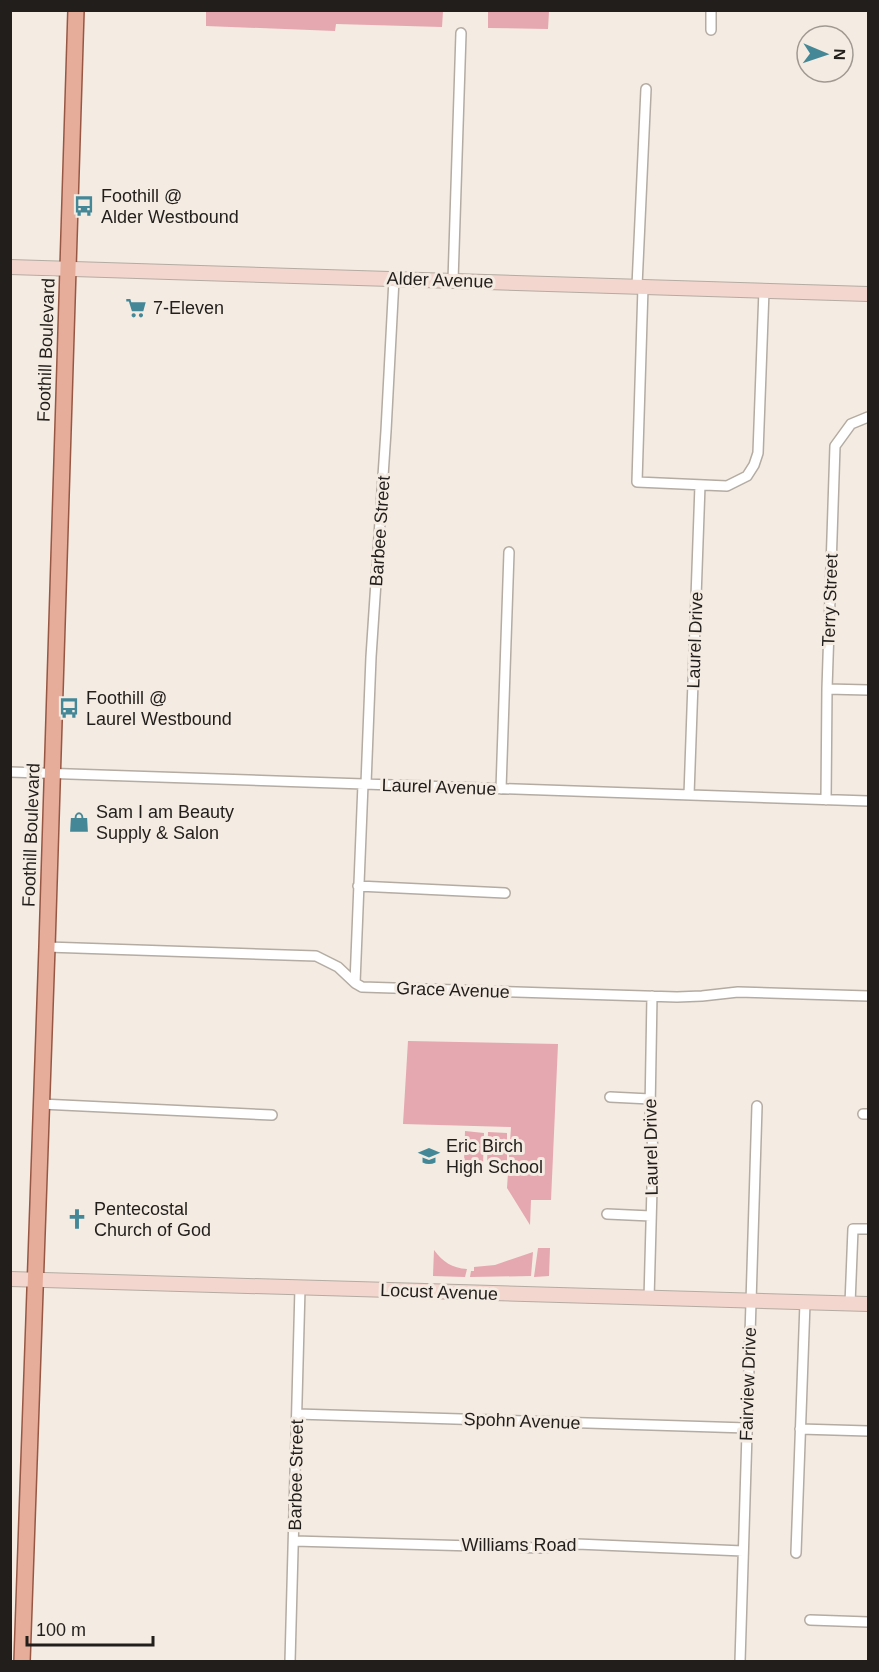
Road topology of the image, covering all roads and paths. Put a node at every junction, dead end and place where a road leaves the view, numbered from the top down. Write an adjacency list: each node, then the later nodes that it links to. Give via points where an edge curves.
1 (76, 10): 7 (main road, Foothill Boulevard)
2 (711, 10): 3 (street)
3 (711, 30)
4 (461, 33): 9 (street)
5 (646, 90): 10 (street)
6 (10, 267): 7 (street, Alder Avenue)
7 (68, 269): 8 (street, Alder Avenue); 19 (main road, Foothill Boulevard)
8 (394, 279): 9 (street, Alder Avenue); 20 (street, Barbee Street)
9 (453, 281): 10 (street, Alder Avenue)
10 (640, 286): 11 (street, Alder Avenue); 14 (street, via 637,482)
11 (764, 290): 12 (street, Alder Avenue); 14 (street, via 758,453 747,476 740,480 728,486)
12 (868, 294)
13 (868, 417): 16 (street, Terry Street, via 850,424 835,446)
14 (700, 485): 22 (street, Laurel Drive)
15 (509, 552): 21 (street)
16 (827, 688): 17 (street); 23 (street, Terry Street)
17 (868, 690)
18 (10, 772): 19 (street, Laurel Avenue)
19 (52, 773): 20 (street, Laurel Avenue); 27 (main road, Foothill Boulevard)
20 (364, 784): 21 (street, Laurel Avenue); 25 (street, Barbee Street)
21 (501, 789): 22 (street, Laurel Avenue)
22 (689, 795): 23 (street, Laurel Avenue)
23 (826, 800): 24 (street, Laurel Avenue)
24 (868, 801)
25 (358, 886): 26 (street); 28 (street, Barbee Street)
26 (504, 893)
27 (47, 948): 28 (street, via 316,956 338,967); 33 (main road, Foothill Boulevard)
28 (354, 984): 29 (street, Grace Avenue)
29 (652, 996): 30 (street, Grace Avenue, via 738,992); 32 (street, Laurel Drive)
30 (868, 996)
31 (610, 1097): 32 (street)
32 (650, 1099): 37 (street, Laurel Drive, via 654,1151)
33 (41, 1104): 35 (street); 40 (main road, Foothill Boulevard)
34 (757, 1106): 43 (street, Fairview Drive)
35 (272, 1115)
36 (607, 1214): 37 (street)
37 (651, 1216): 42 (street, Laurel Drive)
38 (868, 1229): 45 (street, via 853,1229)
39 (10, 1279): 40 (street, Locust Avenue)
40 (34, 1280): 41 (street, Locust Avenue); 56 (main road, Foothill Boulevard)
41 (300, 1288): 42 (street, Locust Avenue); 47 (street, Barbee Street)
42 (649, 1299): 43 (street, Locust Avenue)
43 (751, 1302): 44 (street, Locust Avenue); 48 (street, Fairview Drive)
44 (805, 1303): 45 (street, Locust Avenue); 49 (street)
45 (850, 1304): 46 (street, Locust Avenue)
46 (868, 1304)
47 (297, 1414): 48 (street, Spohn Avenue); 51 (street, Barbee Street)
48 (747, 1428): 52 (street, Fairview Drive)
49 (801, 1430): 50 (street); 53 (street)
50 (868, 1431)
51 (294, 1541): 52 (street, Williams Road, via 541,1548 577,1544); 57 (street, Barbee Street)
52 (743, 1551): 58 (street, Fairview Drive)
53 (796, 1553)
54 (810, 1620): 55 (street)
55 (868, 1622)
56 (22, 1662)
57 (290, 1662)
58 (740, 1662)

